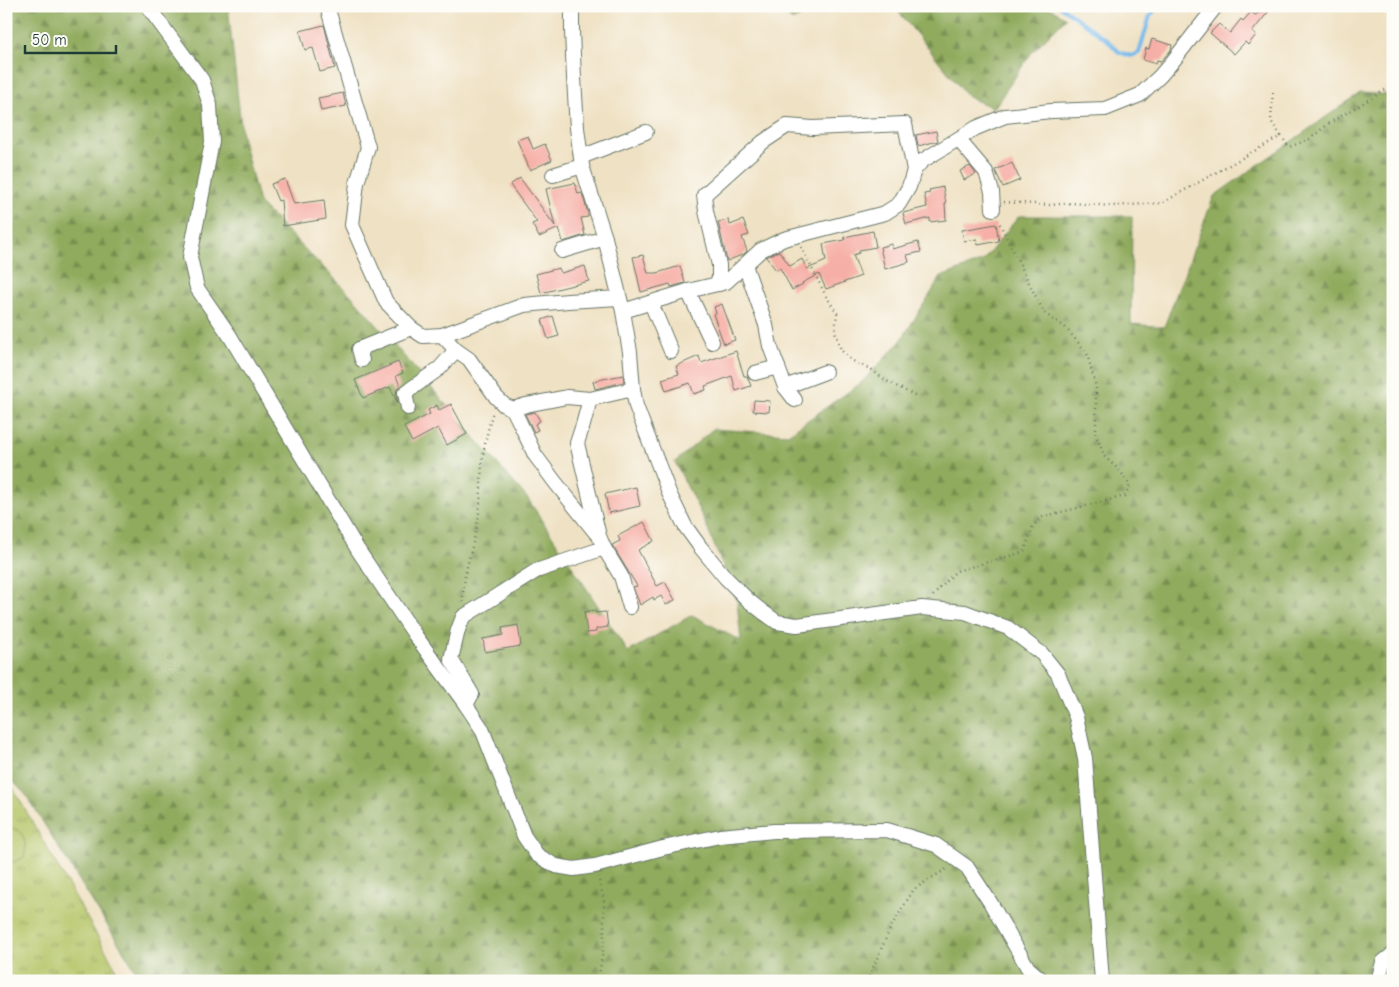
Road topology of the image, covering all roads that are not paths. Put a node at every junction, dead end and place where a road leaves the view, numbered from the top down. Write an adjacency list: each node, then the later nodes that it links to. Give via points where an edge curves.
1 (149, 6): 35 (street, via 202,80 210,105 212,142 190,257 197,288 230,336 358,550)
2 (327, 6): 18 (street, via 368,147 357,182 352,225 386,302)
3 (572, 6): 7 (street, via 574,78)
4 (1216, 6): 6 (street, via 1173,61 1140,95 1105,109 1004,116)
5 (646, 132): 7 (street)
6 (958, 140): 8 (street, via 922,161); 10 (street, via 986,172)
7 (582, 161): 9 (street); 11 (street)
8 (914, 170): 13 (street, via 899,204 885,213 784,238 761,250); 14 (street, via 904,124 787,126 763,142 704,196 719,265)
9 (553, 175)
10 (993, 209)
11 (605, 238): 12 (street); 17 (street)
12 (562, 251)
13 (744, 265): 14 (street, via 726,282); 24 (street)
14 (719, 284): 15 (street)
15 (688, 291): 16 (street); 20 (street)
16 (651, 302): 17 (street); 22 (street)
17 (621, 304): 19 (street, via 568,301 524,305); 28 (street)
18 (411, 328): 19 (street, via 423,336); 23 (street, via 359,349)
19 (442, 335): 21 (street)
20 (712, 342)
21 (456, 350): 31 (street, via 440,368 405,393); 32 (street, via 469,359 496,397)
22 (671, 351)
23 (362, 360)
24 (778, 367): 26 (street); 27 (street)
25 (824, 372): 27 (street)
26 (755, 374)
27 (785, 387): 30 (street)
28 (633, 389): 29 (street); 38 (street, via 636,406 685,526 725,577 777,622 798,625 922,608 965,612 1008,628 1042,654 1058,674 1076,718 1085,758)
29 (590, 399): 32 (street, via 567,397); 33 (street, via 577,442)
30 (795, 400)
31 (408, 408)
32 (512, 409): 33 (street, via 535,455)
33 (601, 542): 34 (street, via 621,576); 35 (street, via 536,571 463,617 451,658 472,694)
34 (630, 607)
35 (466, 705): 37 (street, via 482,729 524,836 537,855 556,866 574,869 595,866 720,836 887,830 936,845 967,867 1028,968)
36 (1393, 954): 39 (street, via 1383,962)
37 (1043, 981)
38 (1102, 981)
39 (1378, 981)

